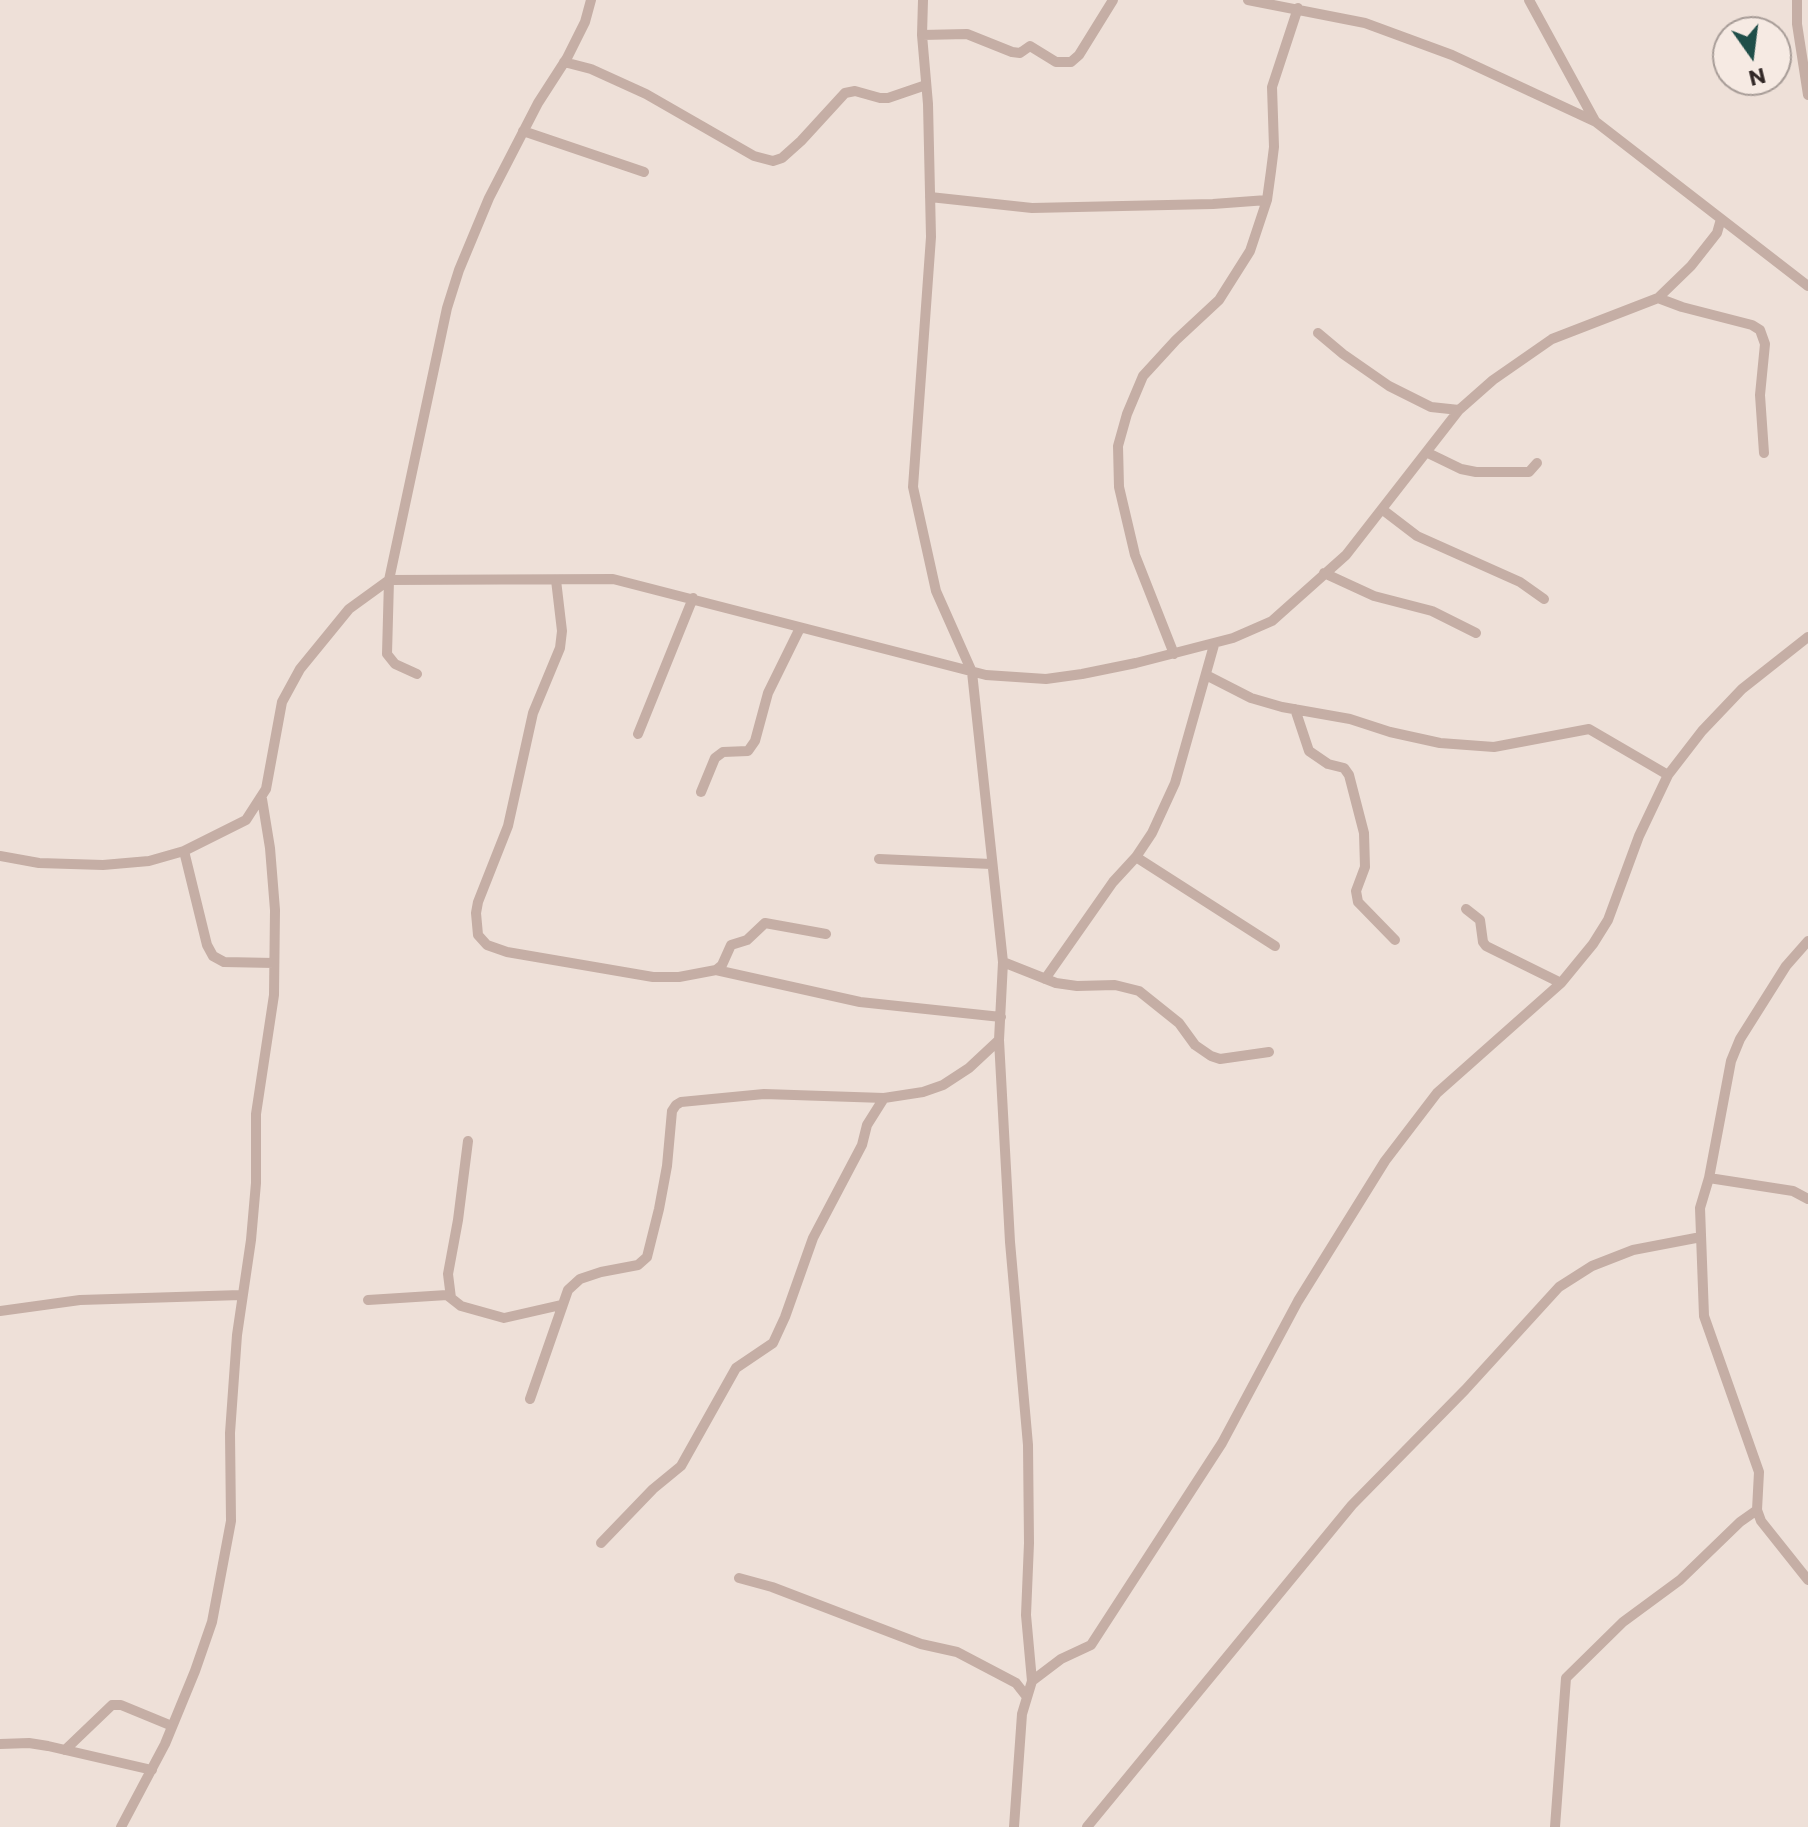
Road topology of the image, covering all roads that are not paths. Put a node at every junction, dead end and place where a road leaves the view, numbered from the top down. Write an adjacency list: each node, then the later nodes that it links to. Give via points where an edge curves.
1 (591, 0): 9 (street)
2 (923, 0): 8 (street)
3 (1113, 0): 8 (street, via 1071,62 1056,62 1030,46 1012,52 967,34)
4 (1248, 0): 7 (street)
5 (1529, 0): 12 (street)
6 (1797, 0): 11 (street)
7 (1298, 8): 12 (street, via 1365,23 1452,55); 16 (street, via 1272,87 1274,147)
8 (922, 35): 10 (street)
9 (564, 62): 10 (street, via 646,94 754,156 773,161 801,141 845,93 888,98); 13 (street)
10 (926, 85): 15 (street)
11 (1808, 95)
12 (1596, 122): 17 (street)
13 (523, 131): 14 (street); 27 (street, via 478,223 451,296)
14 (644, 172)
15 (930, 197): 16 (street, via 1032,208); 36 (street, via 913,487 936,591)
16 (1267, 200): 35 (street, via 1250,251 1227,289 1143,376 1118,446 1119,487 1135,555)
17 (1721, 219): 18 (street); 19 (street, via 1717,233 1691,266)
18 (1808, 286)
19 (1658, 298): 21 (street, via 1552,339); 23 (street, via 1760,330 1765,344 1760,395)
20 (1318, 333): 21 (street, via 1389,386 1431,407)
21 (1459, 410): 22 (street)
22 (1428, 453): 24 (street, via 1476,472 1529,472); 25 (street)
23 (1764, 453)
24 (1537, 463)
25 (1383, 510): 26 (street); 30 (street, via 1417,536 1520,582)
26 (1324, 573): 32 (street, via 1374,596 1432,611); 34 (street, via 1272,621)
27 (389, 580): 28 (street); 37 (street, via 387,654); 43 (street, via 349,609 300,669 282,702)
28 (556, 580): 29 (street, via 613,579); 56 (street, via 560,648 533,713 508,826 478,902 478,935 487,945 507,952 616,972 679,977)
29 (693, 598): 31 (street); 40 (street)
30 (1544, 599)
31 (800, 628): 36 (street); 42 (street, via 768,693 755,741 748,751 723,752 715,758)
32 (1476, 633)
33 (1808, 637): 41 (street, via 1742,689)
34 (1214, 645): 35 (street); 38 (street)
35 (1174, 654): 36 (street, via 1046,679)
36 (972, 672): 48 (street)
37 (417, 674)
38 (1206, 675): 39 (street, via 1251,698); 46 (street, via 1175,783)
39 (1295, 709): 41 (street, via 1440,743 1494,747 1589,729); 51 (street, via 1309,751 1349,775 1364,833 1358,902)
40 (638, 734)
41 (1668, 775): 58 (street, via 1608,920)
42 (701, 792)
43 (262, 799): 44 (street, via 246,820); 55 (street, via 275,910)
44 (184, 851): 45 (street, via 103,865); 55 (street, via 213,956 224,962)
45 (0, 856)
46 (1136, 857): 53 (street); 57 (street)
47 (879, 859): 48 (street)
48 (991, 864): 54 (street)
49 (1466, 909): 58 (street, via 1480,920 1486,946)
50 (826, 934): 56 (street, via 765,923 747,940 731,945)
51 (1395, 940)
52 (1808, 941): 64 (street, via 1740,1039)
53 (1275, 946)
54 (1003, 962): 57 (street); 59 (street)
55 (274, 963): 67 (street, via 270,1033 256,1114 251,1240)
56 (716, 970): 59 (street, via 860,1002)
57 (1045, 979): 61 (street, via 1139,991 1179,1023 1195,1045 1220,1059)
58 (1561, 983): 77 (street, via 1437,1093 1385,1161 1298,1301 1222,1443 1091,1645)
59 (1001, 1017): 60 (street)
60 (999, 1040): 62 (street, via 943,1085); 77 (street, via 1028,1445 1026,1615)
61 (1269, 1052)
62 (884, 1098): 70 (street, via 764,1094 681,1102 672,1111 667,1166 647,1257 638,1265 580,1279); 74 (street, via 813,1238 773,1343 736,1368 681,1466)
63 (468, 1141): 68 (street, via 448,1274)
64 (1709, 1178): 65 (street, via 1793,1191); 66 (street, via 1700,1208)
65 (1808, 1199)
66 (1701, 1237): 73 (street, via 1704,1316 1759,1472); 86 (street, via 1633,1250 1592,1266 1559,1287 1352,1505)
67 (241, 1295): 71 (street, via 80,1300); 79 (street, via 230,1433 231,1521 212,1622)
68 (451, 1298): 69 (street); 70 (street, via 504,1318)
69 (368, 1300)
70 (561, 1305): 72 (street)
71 (0, 1311)
72 (530, 1399)
73 (1757, 1510): 76 (street); 83 (street, via 1680,1580 1623,1622 1566,1678)
74 (601, 1543)
75 (739, 1578): 78 (street, via 957,1652 1016,1683)
76 (1808, 1580)
77 (1032, 1681): 78 (street)
78 (1027, 1697): 85 (street)
79 (172, 1726): 81 (street, via 112,1705); 82 (street)
80 (0, 1744): 81 (street)
81 (65, 1750): 82 (street)
82 (152, 1770): 84 (street)
83 (1555, 1826): 87 (street)
84 (121, 1827)
85 (1014, 1827)
86 (1087, 1827)
87 (1570, 1827)

